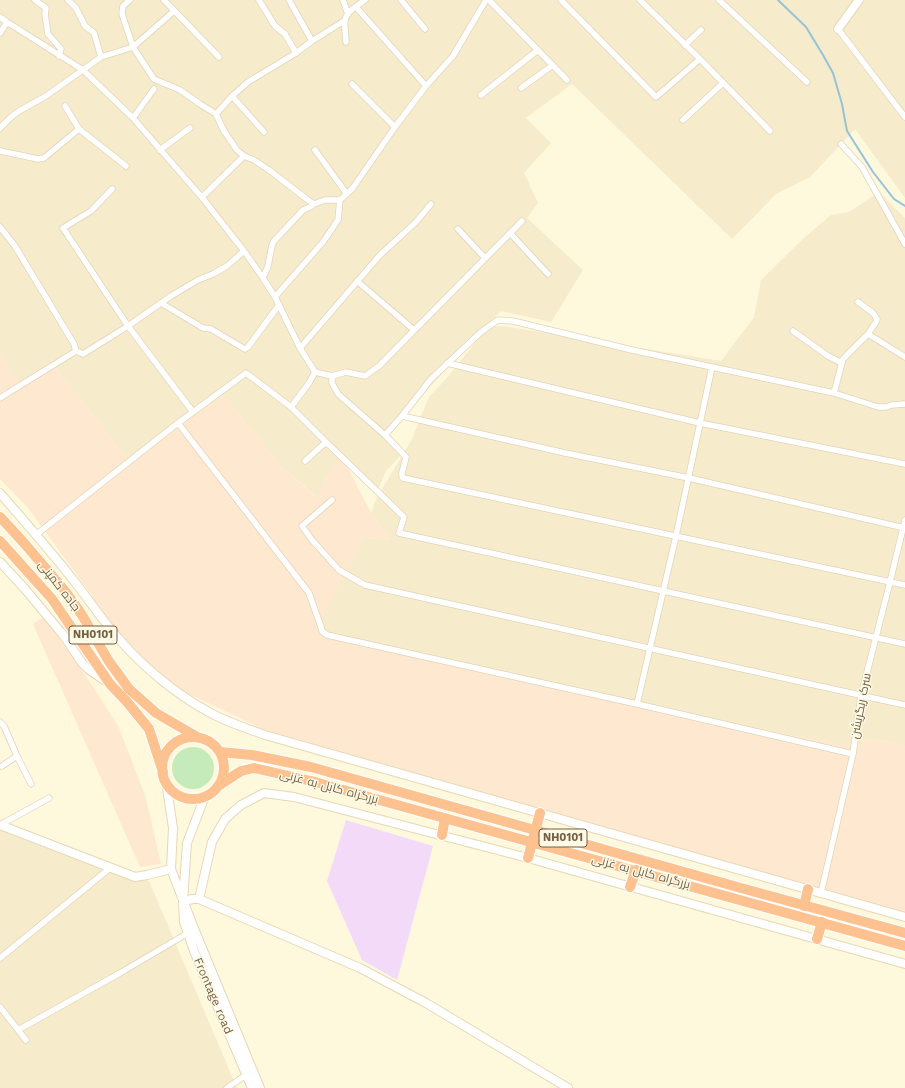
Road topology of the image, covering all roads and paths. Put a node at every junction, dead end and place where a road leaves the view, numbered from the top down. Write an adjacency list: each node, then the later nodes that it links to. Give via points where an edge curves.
1 (35, 0): 31 (street, via 46,8 48,34 61,49)
2 (130, 0): 28 (street, via 123,6 122,14)
3 (164, 0): 16 (street)
4 (259, 0): 30 (street)
5 (290, 0): 25 (street)
6 (342, 0): 17 (street)
7 (365, 0): 15 (street)
8 (401, 0): 21 (street)
9 (488, 0): 29 (street); 41 (street, via 453,56)
10 (560, 0): 34 (street, via 656,97)
11 (640, 0): 27 (street)
12 (719, 0): 38 (street)
13 (860, 0): 22 (street)
14 (71, 1): 32 (street, via 86,26 94,33)
15 (356, 7): 17 (street); 41 (street)
16 (174, 11): 28 (street); 33 (street)
17 (348, 14): 19 (street)
18 (0, 17): 20 (street)
19 (344, 21): 25 (street); 26 (street)
20 (6, 22): 24 (street); 31 (street)
21 (425, 29)
22 (838, 29): 48 (street)
23 (701, 30): 27 (street)
24 (0, 33)
25 (312, 41): 30 (street)
26 (346, 42)
27 (685, 45): 34 (street)
28 (133, 47): 32 (street); 47 (street, via 154,79 180,90)
29 (538, 50): 35 (street); 44 (street)
30 (296, 53): 45 (street, via 248,82)
31 (59, 56): 36 (street)
32 (101, 57): 36 (street)
33 (220, 57)
34 (700, 59): 39 (street)
35 (553, 65): 37 (street); 42 (street)
36 (83, 70): 49 (street); 52 (street, via 19,111)
37 (567, 80)
38 (807, 82)
39 (723, 83): 50 (street); 55 (street)
40 (352, 84): 51 (street)
41 (426, 86): 51 (street)
42 (521, 88)
43 (154, 89): 49 (street)
44 (481, 95)
45 (232, 96): 47 (street); 56 (street)
46 (65, 106): 54 (street)
47 (216, 114): 61 (street, via 237,150)
48 (905, 116)
49 (133, 118): 58 (street)
50 (684, 120)
51 (395, 127): 64 (street)
52 (0, 128)
53 (190, 128): 58 (street)
54 (79, 129): 60 (street, via 44,158); 62 (street)
55 (770, 131)
56 (264, 132)
57 (841, 144): 73 (street, via 862,167)
58 (160, 150): 65 (street)
59 (315, 150): 64 (street)
60 (0, 151)
61 (244, 156): 65 (street); 67 (street, via 269,170)
62 (126, 166)
63 (112, 189): 83 (street, via 91,211 63,228)
64 (347, 194): 66 (street)
65 (202, 197): 74 (street)
66 (340, 200): 67 (street, via 325,200); 79 (street, via 338,220 323,242)
67 (314, 204): 77 (street, via 303,210 274,241)
68 (430, 204): 78 (street, via 416,222 380,255)
69 (522, 221): 72 (street)
70 (0, 227): 88 (street, via 16,246)
71 (458, 229): 75 (street)
72 (510, 234): 75 (street); 76 (street)
73 (905, 244)
74 (244, 252): 77 (street); 81 (street, via 227,266)
75 (485, 258): 84 (street)
76 (548, 274)
77 (263, 278): 79 (street)
78 (357, 281): 84 (street); 87 (street)
79 (275, 297): 82 (street)
80 (858, 302): 86 (street, via 877,319)
81 (161, 303): 82 (street, via 245,349); 83 (street)
82 (279, 305): 87 (street)
83 (128, 326): 88 (street, via 83,354); 99 (street)
84 (414, 330): 94 (street, via 379,366 365,376 346,372)
85 (793, 331): 90 (street, via 828,356)
86 (868, 334): 89 (street); 90 (street)
87 (300, 348): 93 (street)
88 (76, 351): 96 (street)
89 (905, 357)
90 (842, 362): 95 (street)
91 (447, 363): 92 (street, via 498,320 513,321); 100 (street); 102 (street)
92 (712, 367): 95 (street); 102 (street)
93 (315, 372): 94 (street); 98 (street)
94 (332, 376): 103 (street, via 332,383 338,394)
95 (834, 393): 97 (street, via 878,407)
96 (0, 398)
97 (905, 404)
98 (291, 407): 99 (street, via 246,373); 104 (street)
99 (193, 412): 101 (street)
100 (402, 416): 103 (street); 107 (street)
101 (178, 422): 113 (street); 125 (street, via 310,594 320,627 327,635)
102 (700, 423): 106 (street); 107 (street)
103 (385, 435): 114 (street, via 406,457 403,478)
104 (326, 442): 105 (street); 119 (street, via 404,517 399,533)
105 (305, 461)
106 (905, 464)
107 (689, 478): 112 (street); 114 (street)
108 (0, 493): 113 (street)
109 (332, 500): 122 (street, via 303,524 303,528 339,570 365,585)
110 (0, 517): 128 (highway, جاده کمپنی / NH0101, via 65,591 129,689 156,713)
111 (905, 520): 112 (street, سرک ریگریشن)
112 (904, 528): 117 (street, سرک ریگریشن)
113 (37, 534): 139 (street, via 128,649 157,677 208,712 265,735)
114 (676, 536): 117 (street); 119 (street)
115 (0, 541): 123 (highway, جاده کمپنی / NH0101, via 52,600)
116 (0, 562): 123 (street, via 64,636 82,663)
117 (890, 582): 118 (street); 120 (street, سرک ریگریشن)
118 (905, 586)
119 (663, 591): 120 (street); 122 (street)
120 (876, 638): 121 (street); 124 (street, سرک ریگریشن)
121 (905, 644)
122 (650, 648): 124 (street); 125 (street)
123 (110, 684): 133 (highway, جاده کمپنی / NH0101, via 149,730)
124 (861, 696): 126 (street); 130 (street, سرک ریگریشن)
125 (637, 704): 130 (street)
126 (905, 705)
127 (0, 722): 131 (street)
128 (199, 738): 129 (highway, NH0101, via 208,740); 133 (highway, NH0101, via 185,738 172,745 164,758)
129 (220, 752): 136 (highway, via 224,769); 142 (highway, بزرگراه کابل به غزنی / NH0101, via 252,754 311,767)
130 (852, 754): 151 (street, سرک ریگریشن)
131 (17, 756): 132 (street); 135 (street)
132 (2, 766)
133 (163, 772): 134 (highway, NH0101)
134 (166, 782): 137 (highway, via 180,795 193,798); 147 (street, via 173,828)
135 (31, 784)
136 (218, 786): 137 (highway, NH0101); 140 (highway, بزرگراه کابل به غزنی / NH0101, via 241,771 254,768)
137 (205, 796): 153 (street, via 187,843)
138 (48, 798): 141 (street)
139 (540, 813): 142 (highway); 150 (street)
140 (445, 818): 143 (highway); 144 (highway, بزرگراه کابل به غزنی / NH0101)
141 (0, 825): 146 (street)
142 (535, 830): 144 (highway); 154 (highway, بزرگراه کابل به غزنی / NH0101)
143 (442, 835): 145 (street); 152 (street, via 294,797 264,793 241,805 225,819 212,842)
144 (532, 842): 145 (highway); 148 (highway, بزرگراه کابل به غزنی / NH0101)
145 (528, 858): 149 (street)
146 (110, 868): 147 (street, via 135,877); 163 (street)
147 (171, 869): 153 (street)
148 (636, 870): 149 (highway); 156 (highway, بزرگراه کابل به غزنی / NH0101)
149 (630, 887): 161 (street)
150 (808, 889): 151 (street); 155 (highway)
151 (821, 893): 157 (street)
152 (199, 899): 153 (street); 172 (street, via 360,968 426,1003)
153 (183, 901): 159 (street, Frontage road, via 184,922); 171 (street)
154 (788, 901): 155 (highway, بزرگراه کابل به غزنی / NH0101); 156 (highway)
155 (804, 906): 160 (highway, بزرگراه کابل به غزنی / NH0101)
156 (785, 912): 158 (highway, بزرگراه کابل به غزنی / NH0101)
157 (905, 917)
158 (822, 922): 161 (highway); 162 (highway, بزرگراه کابل به غزنی / NH0101)
159 (188, 933): 166 (street); 168 (street, Frontage road)
160 (905, 933)
161 (817, 939): 164 (street)
162 (905, 946)
163 (0, 958)
164 (905, 964)
165 (0, 1007): 166 (street)
166 (18, 1030): 167 (street)
167 (26, 1040)
168 (246, 1075): 169 (street); 170 (street, Frontage road)
169 (226, 1088)
170 (252, 1088)
171 (260, 1088)
172 (568, 1088)

